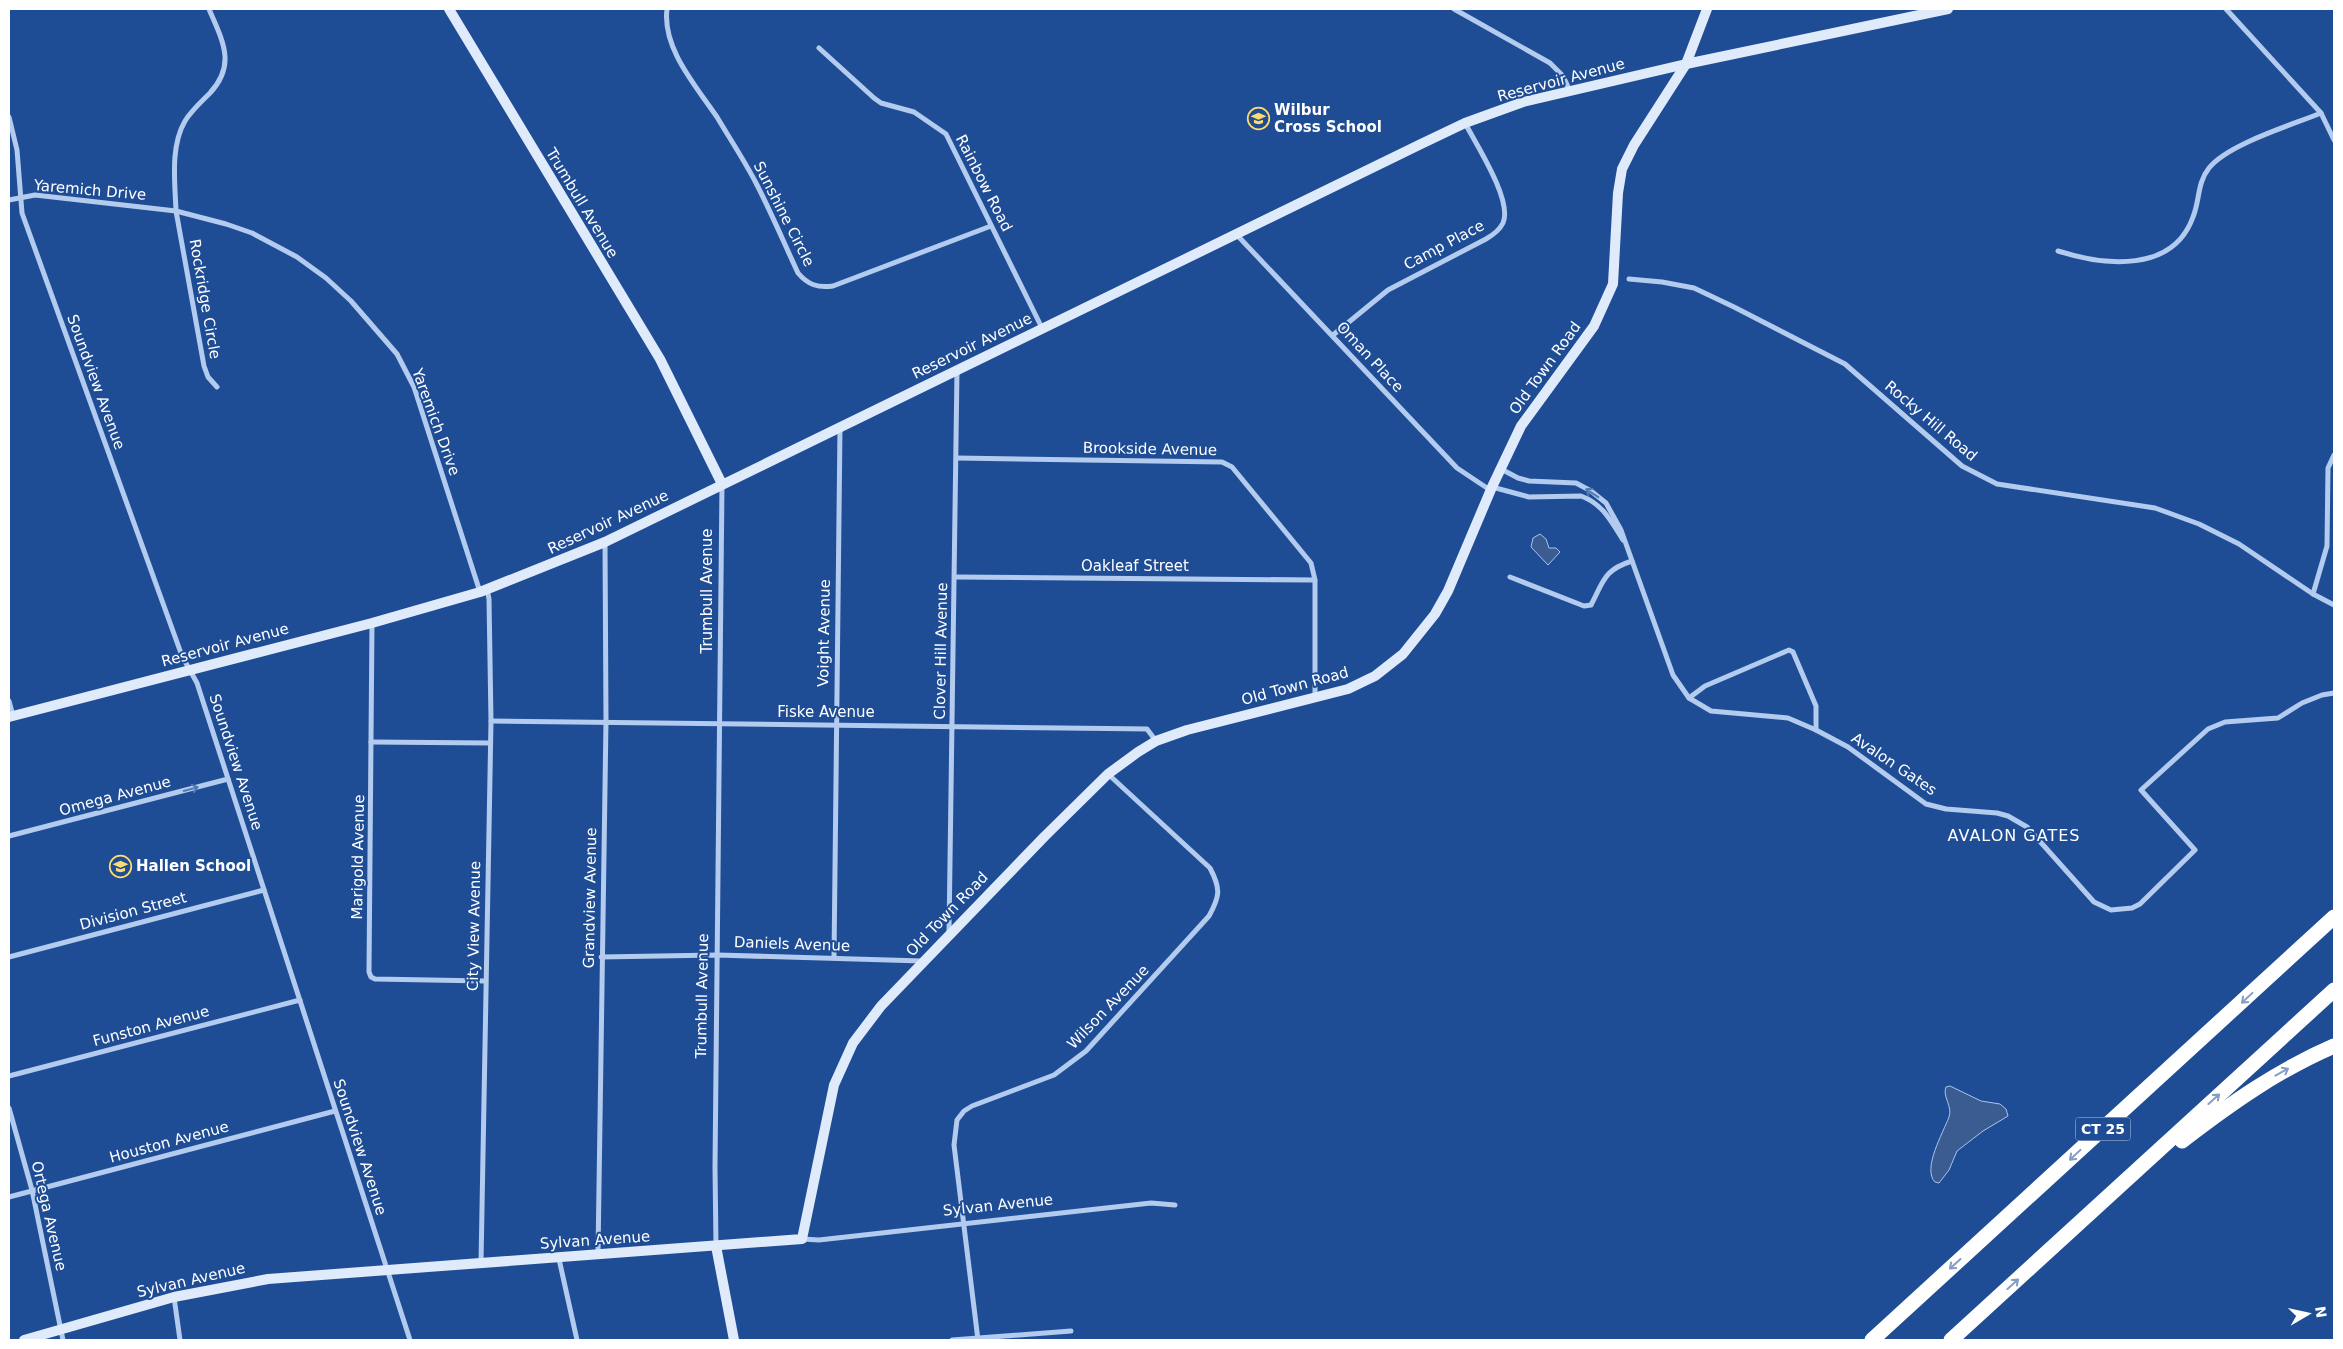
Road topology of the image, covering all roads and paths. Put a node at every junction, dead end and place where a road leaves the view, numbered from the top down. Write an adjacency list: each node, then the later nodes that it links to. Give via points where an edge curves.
1 (209, 9): 17 (street, Rockridge Circle, via 223,42 226,61 218,84 185,120 179,134 175,158)
2 (449, 9): 30 (main road, Trumbull Avenue, via 660,359)
3 (667, 9): 18 (street, Sunshine Circle, via 668,31 676,53 735,146 805,281 818,287 833,286)
4 (1454, 9): 10 (street, via 1550,63 1563,76)
5 (1707, 9): 9 (main road, Old Town Road)
6 (1948, 9): 9 (main road, Reservoir Avenue)
7 (2226, 9): 11 (street)
8 (819, 48): 18 (street, Rainbow Road, via 881,103 914,112 946,134)
9 (1686, 64): 10 (main road, Reservoir Avenue); 29 (main road, Old Town Road, via 1622,169 1613,284 1604,308 1521,426)
10 (1570, 91): 13 (main road, Reservoir Avenue, via 1523,102)
11 (2321, 113): 14 (street); 20 (street, via 2234,149 2210,167 2200,184 2194,216 2183,238 2165,252 2142,261 2108,261)
12 (9, 117): 15 (street, Soundview Avenue, via 17,150)
13 (1465, 123): 19 (main road, Reservoir Avenue); 23 (street, Camp Place, via 1500,192 1503,222 1495,234 1388,290)
14 (2334, 140)
15 (20, 198): 16 (street, Yaremich Drive); 17 (street, Yaremich Drive, via 35,196); 42 (street, Soundview Avenue, via 22,214)
16 (9, 200)
17 (176, 211): 25 (street, Rockridge Circle, via 204,366); 38 (street, Yaremich Drive, via 252,233 297,257 351,301 397,354 414,386)
18 (991, 226): 22 (street, Rainbow Road)
19 (1236, 234): 22 (main road, Reservoir Avenue); 23 (street, Oman Place)
20 (2058, 251)
21 (1629, 279): 39 (street, Rocky Hill Road, via 1694,288 1829,355 1845,364 1962,466 1997,484 2155,508 2199,524 2239,544)
22 (1042, 328): 24 (main road, Reservoir Avenue)
23 (1333, 335): 31 (street, Oman Place, via 1458,468)
24 (957, 370): 26 (main road, Reservoir Avenue); 28 (street, Clover Hill Avenue)
25 (217, 387)
26 (840, 428): 30 (main road, Reservoir Avenue); 50 (street, Voight Avenue)
27 (2334, 455): 39 (street, via 2328,468 2327,546)
28 (957, 458): 35 (street, Clover Hill Avenue); 37 (street, Brookside Avenue, via 1222,462 1232,467 1307,556 1312,563)
29 (1500, 469): 31 (main road, Old Town Road); 33 (street, Avalon Gates, one-way to 29, via 1615,517 1592,492 1576,484 1518,478)
30 (722, 484): 32 (main road, Reservoir Avenue); 51 (street, Trumbull Avenue)
31 (1491, 488): 33 (street, Avalon Gates, via 1529,497 1581,496 1588,499 1606,513); 44 (main road, Old Town Road, via 1448,591 1435,614 1404,654 1362,684)
32 (605, 542): 38 (main road, Reservoir Avenue); 49 (street, Grandview Avenue)
33 (1627, 547): 34 (street, Avalon Gates)
34 (1632, 561): 36 (street, via 1615,566 1607,573 1591,605 1584,606); 45 (street, Avalon Gates, via 1673,675)
35 (955, 577): 37 (street, Oakleaf Street); 52 (street, Clover Hill Avenue)
36 (1510, 577)
37 (1315, 580): 44 (street, Brookside Avenue)
38 (484, 590): 41 (main road, Reservoir Avenue); 48 (street, City View Avenue, via 490,599)
39 (2313, 594): 40 (street, Rocky Hill Road)
40 (2334, 605)
41 (372, 623): 42 (main road, Reservoir Avenue); 55 (street, Marigold Avenue)
42 (189, 670): 47 (main road, Reservoir Avenue); 58 (street, Soundview Avenue, via 197,683)
43 (2334, 693): 53 (street, Avalon Gates, via 2302,703 2278,718 2225,722 2208,730 2141,790 2195,850 2140,904 2111,910 2094,902 2027,827 1997,813 1926,804 1848,747)
44 (1315, 698): 54 (main road, Old Town Road, via 1215,722)
45 (1688, 698): 53 (street, Avalon Gates, via 1711,711 1788,718); 53 (street, via 1704,686 1789,650 1793,652 1816,706)
46 (9, 701): 47 (street)
47 (11, 716)
48 (490, 721): 49 (street, Fiske Avenue); 56 (street, City View Avenue)
49 (606, 721): 51 (street, Fiske Avenue); 66 (street, Grandview Avenue)
50 (836, 724): 51 (street, Fiske Avenue); 52 (street, Fiske Avenue); 67 (street, Voight Avenue)
51 (721, 725): 64 (street, Trumbull Avenue)
52 (953, 727): 54 (street, Fiske Avenue, via 1147,729); 63 (street, Clover Hill Avenue)
53 (1816, 730)
54 (1156, 741): 57 (main road, Old Town Road)
55 (372, 742): 56 (street); 70 (street, Marigold Avenue, via 371,977)
56 (490, 743): 70 (street, City View Avenue)
57 (1108, 774): 63 (main road, Old Town Road); 81 (street, Wilson Avenue, via 1210,868 1218,884 1217,902 1209,916 1081,1056 1054,1075 964,1111 957,1120 954,1145)
58 (228, 779): 59 (street, Omega Avenue, one-way to 58); 60 (street, Soundview Avenue)
59 (9, 836)
60 (264, 890): 65 (street, Division Street); 72 (street, Soundview Avenue)
61 (2334, 909): 69 (highway)
62 (2334, 917): 69 (highway, CT 25)
63 (950, 933): 68 (main road, Old Town Road)
64 (717, 955): 66 (street, Daniels Avenue); 67 (street, Daniels Avenue); 83 (street, Trumbull Avenue)
65 (9, 957)
66 (601, 957): 84 (street, Grandview Avenue)
67 (834, 958): 68 (street, Daniels Avenue)
68 (922, 961): 82 (main road, Old Town Road, via 867,1024 843,1061 828,1108)
69 (2266, 980): 98 (highway, CT 25, one-way to 98)
70 (485, 981): 86 (street, City View Avenue)
71 (2334, 990): 79 (highway, one-way to 71)
72 (300, 1000): 74 (street, Funston Avenue); 76 (street, Soundview Avenue)
73 (2334, 1046): 79 (highway, one-way to 73, via 2241,1097 2301,1061)
74 (9, 1076)
75 (9, 1108): 77 (street, Ortega Avenue)
76 (335, 1111): 77 (street, Houston Avenue); 87 (street, Soundview Avenue)
77 (32, 1190): 78 (street, Houston Avenue); 90 (street, Ortega Avenue)
78 (9, 1197)
79 (2101, 1203): 99 (highway, one-way to 79)
80 (1175, 1205): 81 (street, Sylvan Avenue, via 1151,1204)
81 (962, 1224): 82 (street, Sylvan Avenue, via 819,1240); 91 (street, Wilson Avenue)
82 (802, 1239): 83 (main road, Sylvan Avenue)
83 (716, 1246): 84 (main road, Sylvan Avenue); 96 (main road)
84 (598, 1255): 85 (main road, Sylvan Avenue)
85 (559, 1258): 86 (main road, Sylvan Avenue); 95 (street)
86 (481, 1264): 87 (main road, Sylvan Avenue)
87 (386, 1269): 88 (main road, Sylvan Avenue, via 268,1279); 94 (street, Soundview Avenue)
88 (174, 1297): 90 (main road, Sylvan Avenue); 93 (street)
89 (1071, 1331): 91 (street)
90 (62, 1335): 92 (main road, Sylvan Avenue)
91 (978, 1339): 97 (street)
92 (24, 1340)
93 (180, 1340)
94 (410, 1340)
95 (577, 1340)
96 (734, 1340)
97 (952, 1340)
98 (1872, 1340)
99 (1951, 1340)

